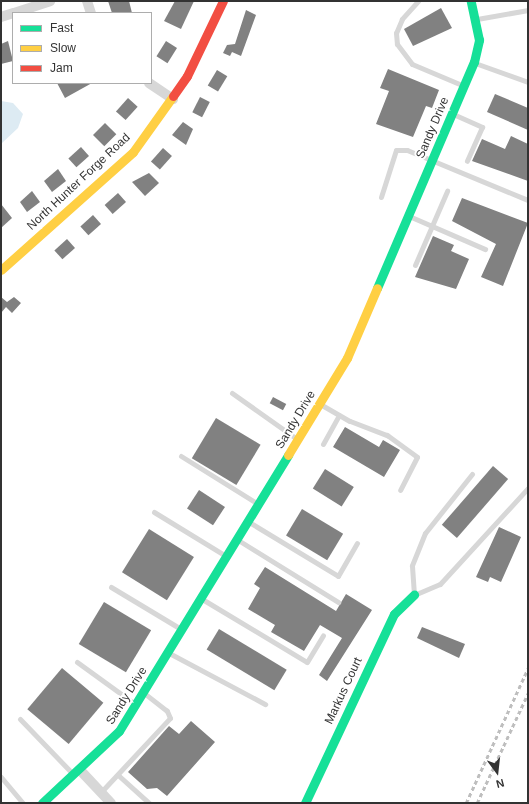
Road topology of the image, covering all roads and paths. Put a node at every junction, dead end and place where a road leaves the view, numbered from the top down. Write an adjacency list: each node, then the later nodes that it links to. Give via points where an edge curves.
1 (50, 1): 7 (street)
2 (87, 1): 8 (street)
3 (223, 1): 16 (street, North Hunter Forge Road)
4 (418, 1): 15 (lane, via 402,19 396,33 397,44 412,64)
5 (471, 1): 11 (street, Sandy Drive)
6 (528, 10): 11 (lane)
7 (17, 12)
8 (91, 12)
9 (12, 14): 10 (street)
10 (1, 18)
11 (477, 19): 12 (street, Sandy Drive, via 479,40)
12 (474, 62): 13 (lane); 15 (street, Sandy Drive)
13 (528, 82)
14 (150, 84): 16 (street)
15 (464, 86): 17 (street, Sandy Drive)
16 (172, 99): 27 (street, North Hunter Forge Road, via 133,152)
17 (452, 114): 18 (street, Sandy Drive); 19 (lane, via 482,127)
18 (432, 160): 21 (lane, via 407,150 396,150); 22 (lane); 23 (street, Sandy Drive)
19 (467, 161)
20 (447, 191): 24 (lane)
21 (381, 197)
22 (528, 200)
23 (408, 216): 24 (lane); 29 (street, Sandy Drive, via 354,342)
24 (432, 226): 25 (lane); 26 (lane)
25 (485, 249)
26 (415, 265)
27 (1, 270)
28 (232, 393): 31 (lane)
29 (320, 404): 30 (lane); 31 (street, Sandy Drive)
30 (339, 415): 32 (lane); 36 (lane, via 387,434 417,457)
31 (298, 440): 37 (street, Sandy Drive)
32 (323, 444)
33 (181, 456): 37 (lane)
34 (472, 474): 44 (lane, via 425,533 412,566)
35 (528, 488): 44 (lane, via 440,584)
36 (400, 490)
37 (258, 504): 39 (street, Sandy Drive)
38 (154, 512): 42 (lane)
39 (248, 522): 40 (street, Sandy Drive); 41 (lane, via 338,576)
40 (237, 540): 42 (street, Sandy Drive); 46 (lane)
41 (357, 543)
42 (227, 556): 45 (street, Sandy Drive)
43 (111, 587): 47 (lane)
44 (414, 596): 59 (street, Markus Court, via 394,614)
45 (201, 598): 47 (street, Sandy Drive); 48 (lane, via 307,662)
46 (338, 602)
47 (182, 629): 49 (street, Sandy Drive)
48 (323, 636)
49 (168, 652): 51 (street, Sandy Drive); 53 (lane)
50 (77, 662): 52 (lane)
51 (143, 693): 52 (street, Sandy Drive); 56 (lane, via 167,711 170,718)
52 (136, 704): 55 (street, Sandy Drive, via 110,742)
53 (265, 704)
54 (20, 719): 55 (lane)
55 (77, 772): 58 (street); 61 (street, Sandy Drive)
56 (118, 775): 58 (lane); 63 (lane)
57 (1, 777): 60 (lane)
58 (101, 792): 62 (street)
59 (306, 801): 64 (lane)
60 (23, 803)
61 (42, 803)
62 (111, 803)
63 (149, 803)
64 (316, 803)

